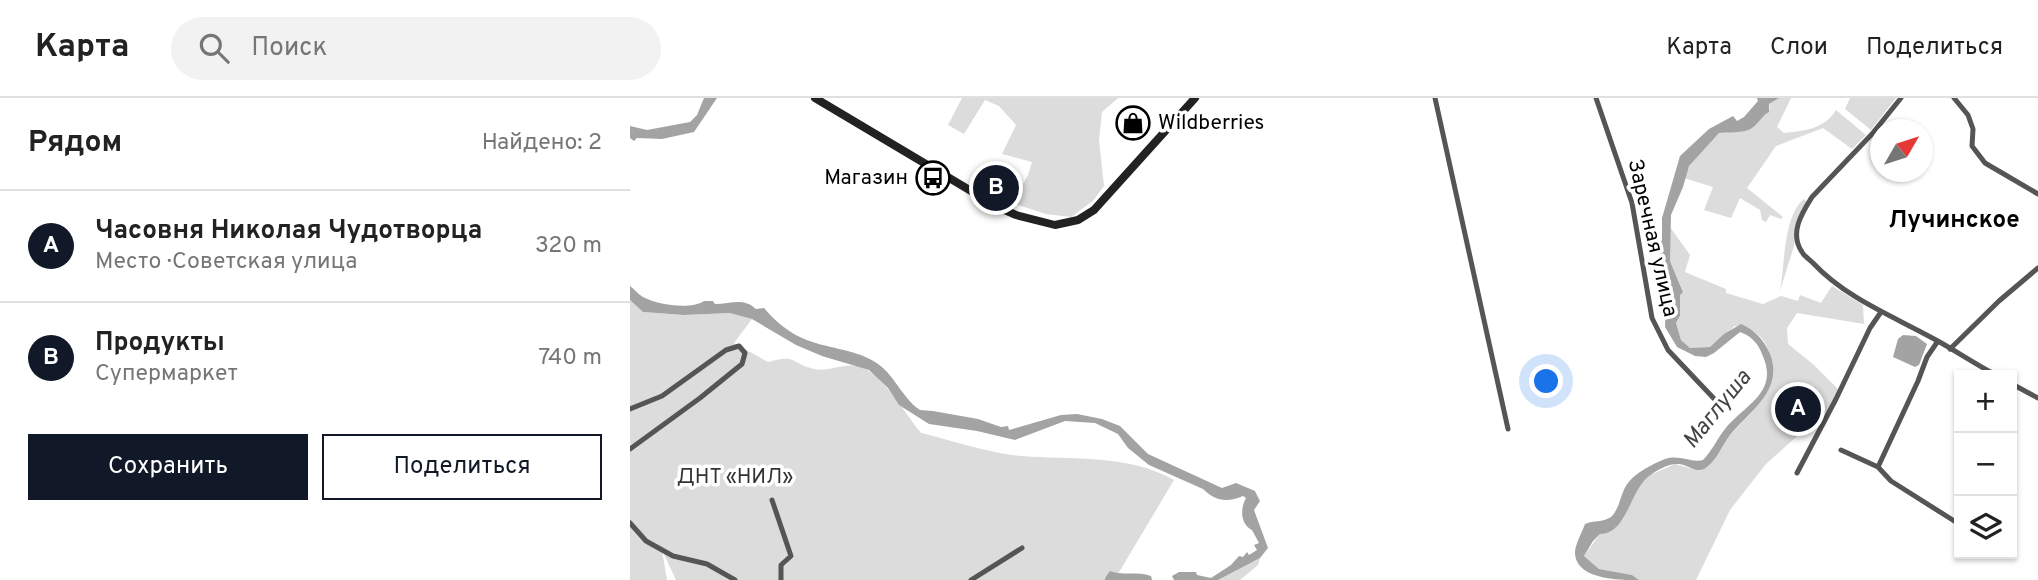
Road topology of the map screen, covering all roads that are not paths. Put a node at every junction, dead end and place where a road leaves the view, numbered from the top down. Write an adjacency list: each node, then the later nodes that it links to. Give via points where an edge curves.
1 (816, 98): 2 (main road, via 998,207 1055,225 1078,220 1094,209)
2 (1195, 98)
3 (1436, 98): 17 (street)
4 (1596, 98): 15 (street, Заречная улица, via 1632,203 1652,318 1668,350)
5 (1900, 98): 9 (street, via 1812,197 1796,236 1801,251 1822,273)
6 (1954, 98): 7 (street, via 1968,115 1972,146 1985,163)
7 (2038, 194)
8 (2038, 268): 11 (street)
9 (1881, 312): 10 (street); 21 (street)
10 (1938, 341): 11 (street); 20 (street)
11 (1950, 349): 12 (street)
12 (1987, 370)
13 (2017, 387): 14 (street)
14 (2038, 398)
15 (1721, 406)
16 (630, 409): 18 (street, via 662,396 726,350 738,346 745,353 742,364)
17 (1508, 429)
18 (630, 449)
19 (1841, 450): 20 (street)
20 (1878, 467): 23 (street, via 1891,481)
21 (1797, 473)
22 (772, 500): 27 (street, via 791,556 782,565)
23 (1954, 521)
24 (630, 523): 26 (street, via 646,541 673,556 707,564)
25 (1022, 548): 28 (street)
26 (735, 580)
27 (780, 580)
28 (971, 580)

